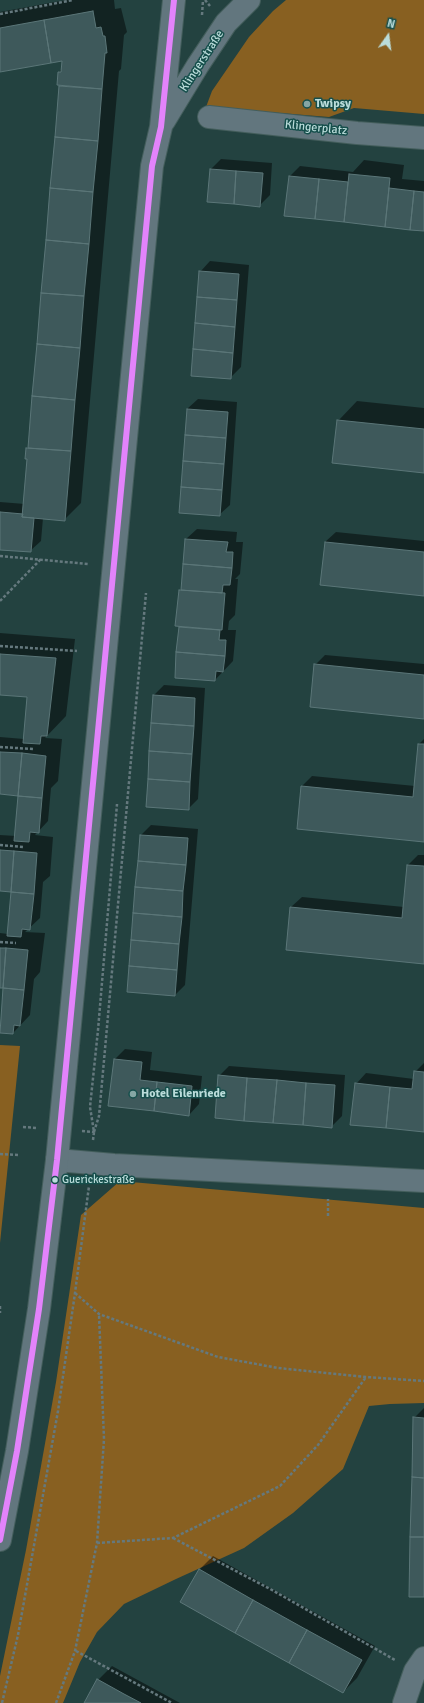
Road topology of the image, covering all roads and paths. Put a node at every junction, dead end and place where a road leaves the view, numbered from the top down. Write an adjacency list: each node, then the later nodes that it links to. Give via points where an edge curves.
1 (73, 0): 4 (path)
2 (174, 0): 6 (street, Klingerstraße)
3 (249, 0): 6 (street, Klingerstraße, via 226,22)
4 (0, 14)
5 (209, 117): 7 (street, Klingerplatz)
6 (161, 127): 24 (street, Klingerstraße, via 152,166)
7 (424, 138)
8 (0, 556): 9 (path)
9 (41, 559): 10 (path); 12 (path)
10 (88, 564)
11 (146, 593): 17 (path, via 100,1108 94,1132 90,1107)
12 (0, 601)
13 (0, 646): 14 (path)
14 (77, 651)
15 (0, 747): 16 (path)
16 (33, 749)
17 (117, 801)
18 (0, 845): 19 (path)
19 (24, 847)
20 (0, 942): 21 (path)
21 (16, 943)
22 (0, 1154): 23 (path)
23 (20, 1155)
24 (57, 1160): 25 (street); 34 (street, Klingerstraße, via 39,1309)
25 (424, 1181)
26 (89, 1186): 27 (path)
27 (75, 1293): 30 (path); 38 (path, via 58,1411 21,1619)
28 (0, 1306): 29 (path)
29 (0, 1313)
30 (99, 1314): 31 (path, via 218,1357 278,1368); 35 (path, via 104,1439)
31 (366, 1377): 32 (path); 33 (path, via 318,1445 280,1486)
32 (424, 1381)
33 (173, 1538): 35 (path); 37 (path)
34 (0, 1540)
35 (97, 1542): 36 (path)
36 (75, 1650): 39 (path); 40 (path)
37 (419, 1665): 41 (street)
38 (2, 1703)
39 (56, 1703)
40 (172, 1703)
41 (404, 1703)

